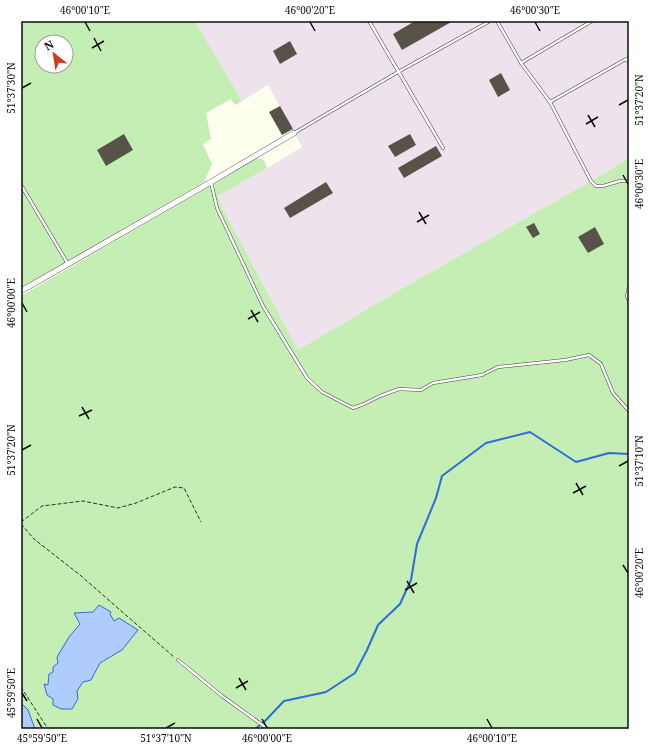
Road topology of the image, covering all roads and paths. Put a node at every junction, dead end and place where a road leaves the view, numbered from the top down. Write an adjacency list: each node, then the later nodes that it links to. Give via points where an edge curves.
1 (369, 21): 7 (lane)
2 (490, 21): 7 (lane)
3 (497, 21): 6 (lane)
4 (592, 21): 6 (lane)
5 (629, 62): 8 (lane, via 626,59)
6 (521, 63): 8 (lane)
7 (398, 72): 9 (lane); 10 (lane)
8 (550, 102): 11 (lane, via 591,181 596,186 620,180)
9 (294, 133): 12 (street)
10 (443, 148)
11 (629, 181)
12 (211, 182): 14 (street); 18 (lane, via 217,208 263,306 307,378 322,392 353,408 399,389 421,390 433,383 482,375 498,367 589,355 601,364 613,393)
13 (21, 185): 14 (lane)
14 (68, 264): 16 (street)
15 (629, 287): 17 (lane)
16 (21, 292)
17 (629, 301)
18 (629, 411)
19 (201, 522): 20 (path, via 184,488 175,487 118,508 83,501 42,506)
20 (21, 523): 21 (path, via 34,539 80,575)
21 (178, 660): 24 (lane)
22 (21, 687): 23 (path)
23 (48, 729)
24 (268, 729)

